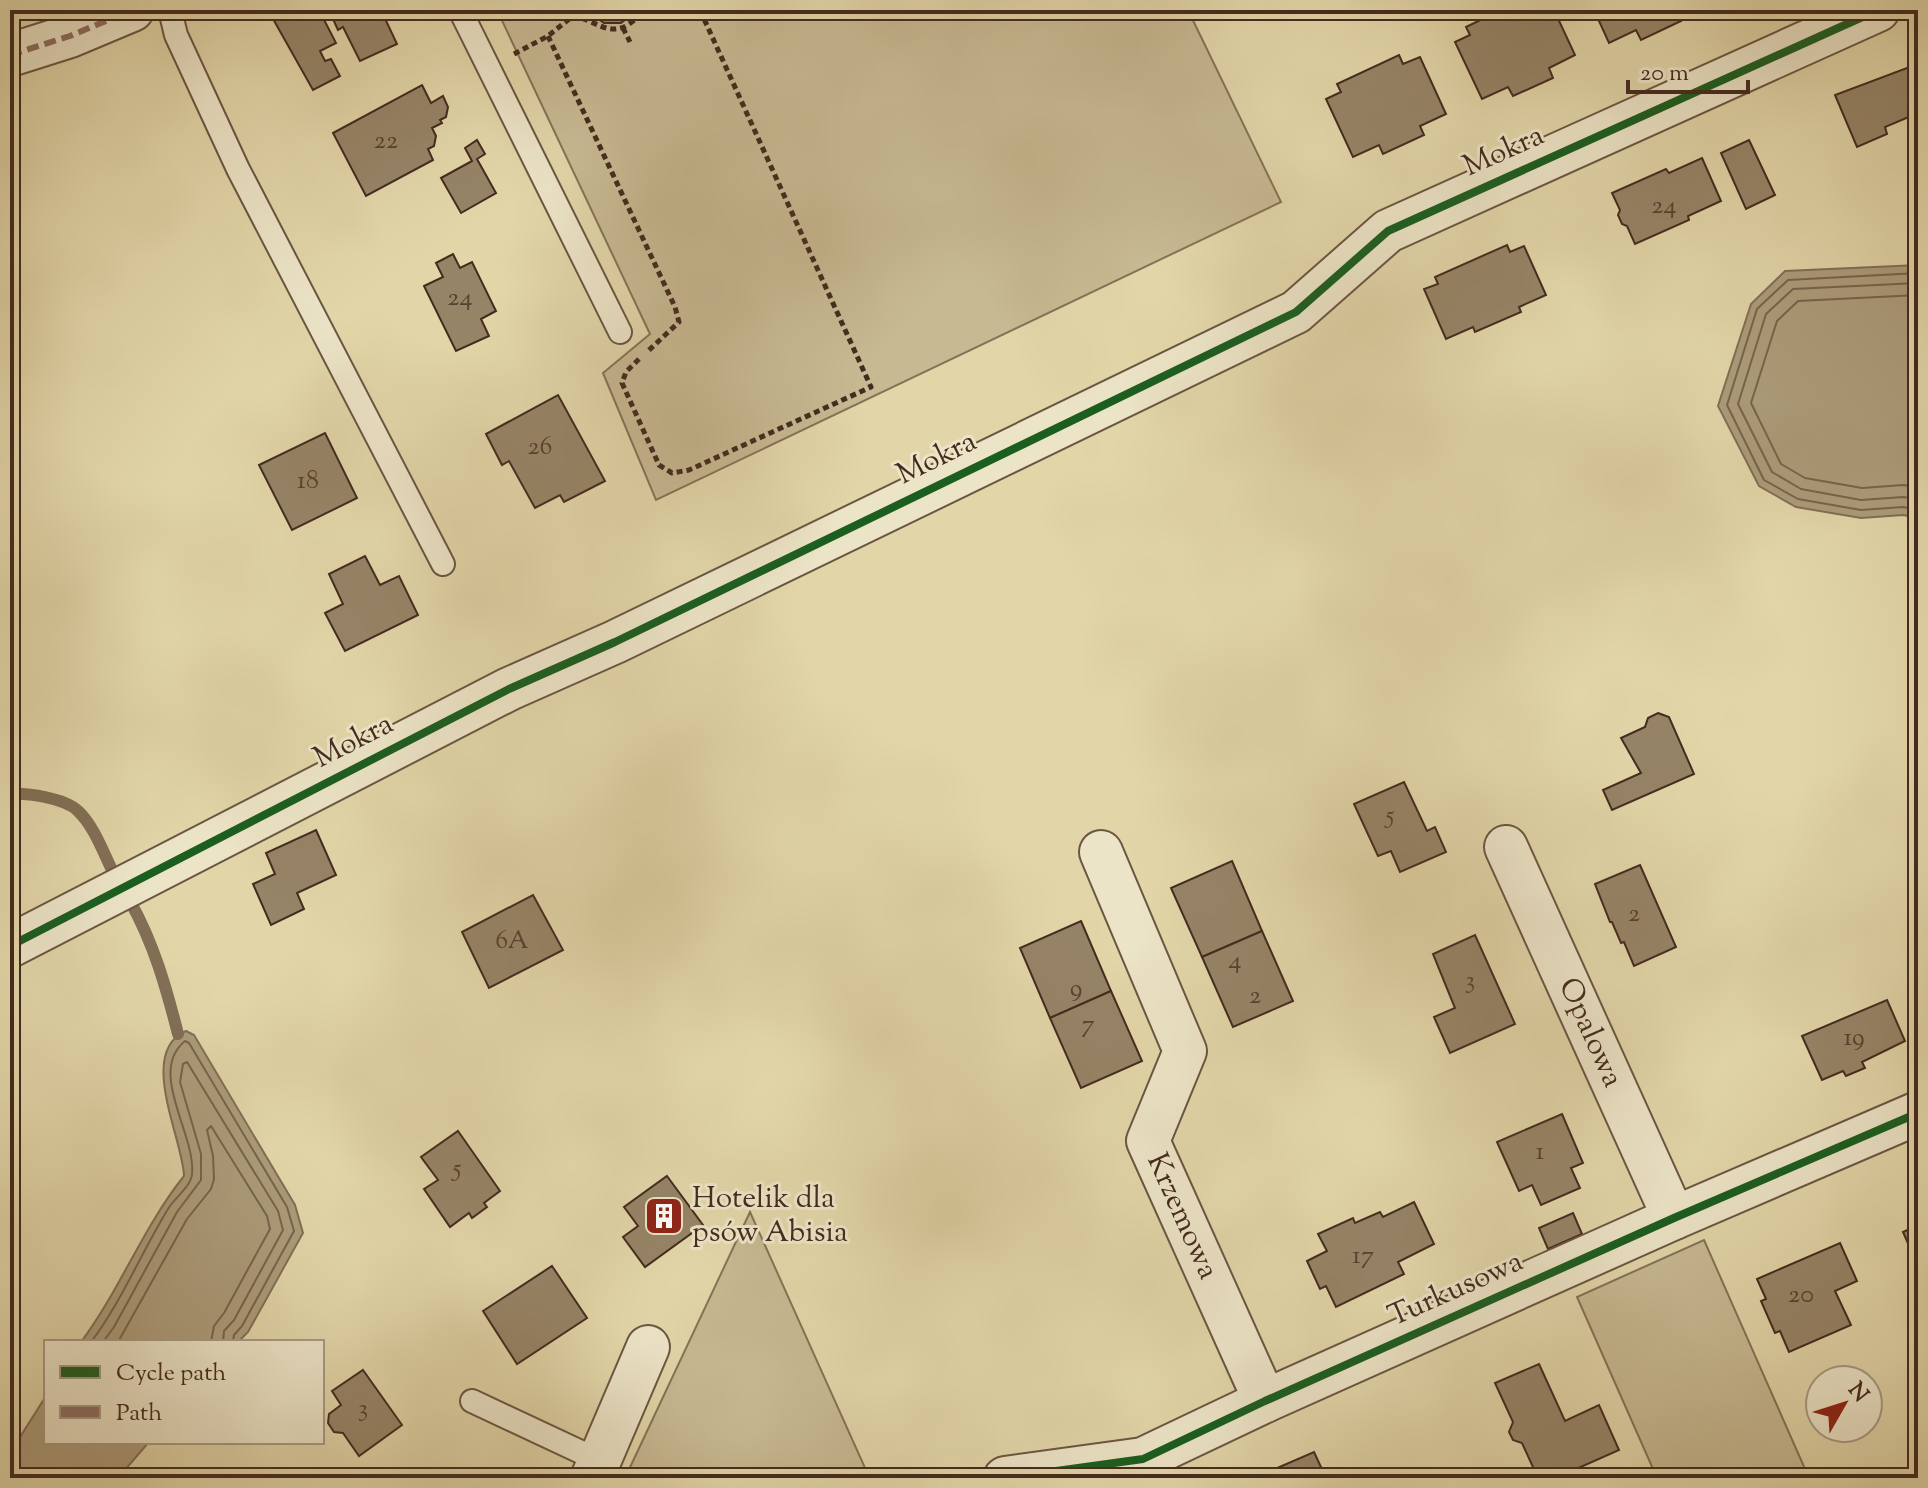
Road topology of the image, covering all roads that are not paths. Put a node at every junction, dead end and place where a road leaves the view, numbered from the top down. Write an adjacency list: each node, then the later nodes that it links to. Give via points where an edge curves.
1 (132, 10): 5 (street)
2 (170, 10): 7 (lane, via 176,35 238,169)
3 (460, 10): 6 (lane)
4 (1878, 10): 10 (street, Mokra, via 1388,231 1296,312 509,689)
5 (10, 55)
6 (620, 332)
7 (443, 564)
8 (1506, 847): 12 (street, Opalowa)
9 (1101, 852): 15 (street, Krzemowa, via 1185,1051 1148,1141)
10 (10, 946)
11 (1918, 1113): 12 (street, Turkusowa)
12 (1674, 1218): 15 (street, Turkusowa)
13 (648, 1347): 16 (street)
14 (472, 1401): 16 (lane)
15 (1265, 1401): 17 (street, Turkusowa, via 1143,1459)
16 (596, 1469)
17 (1005, 1478)

